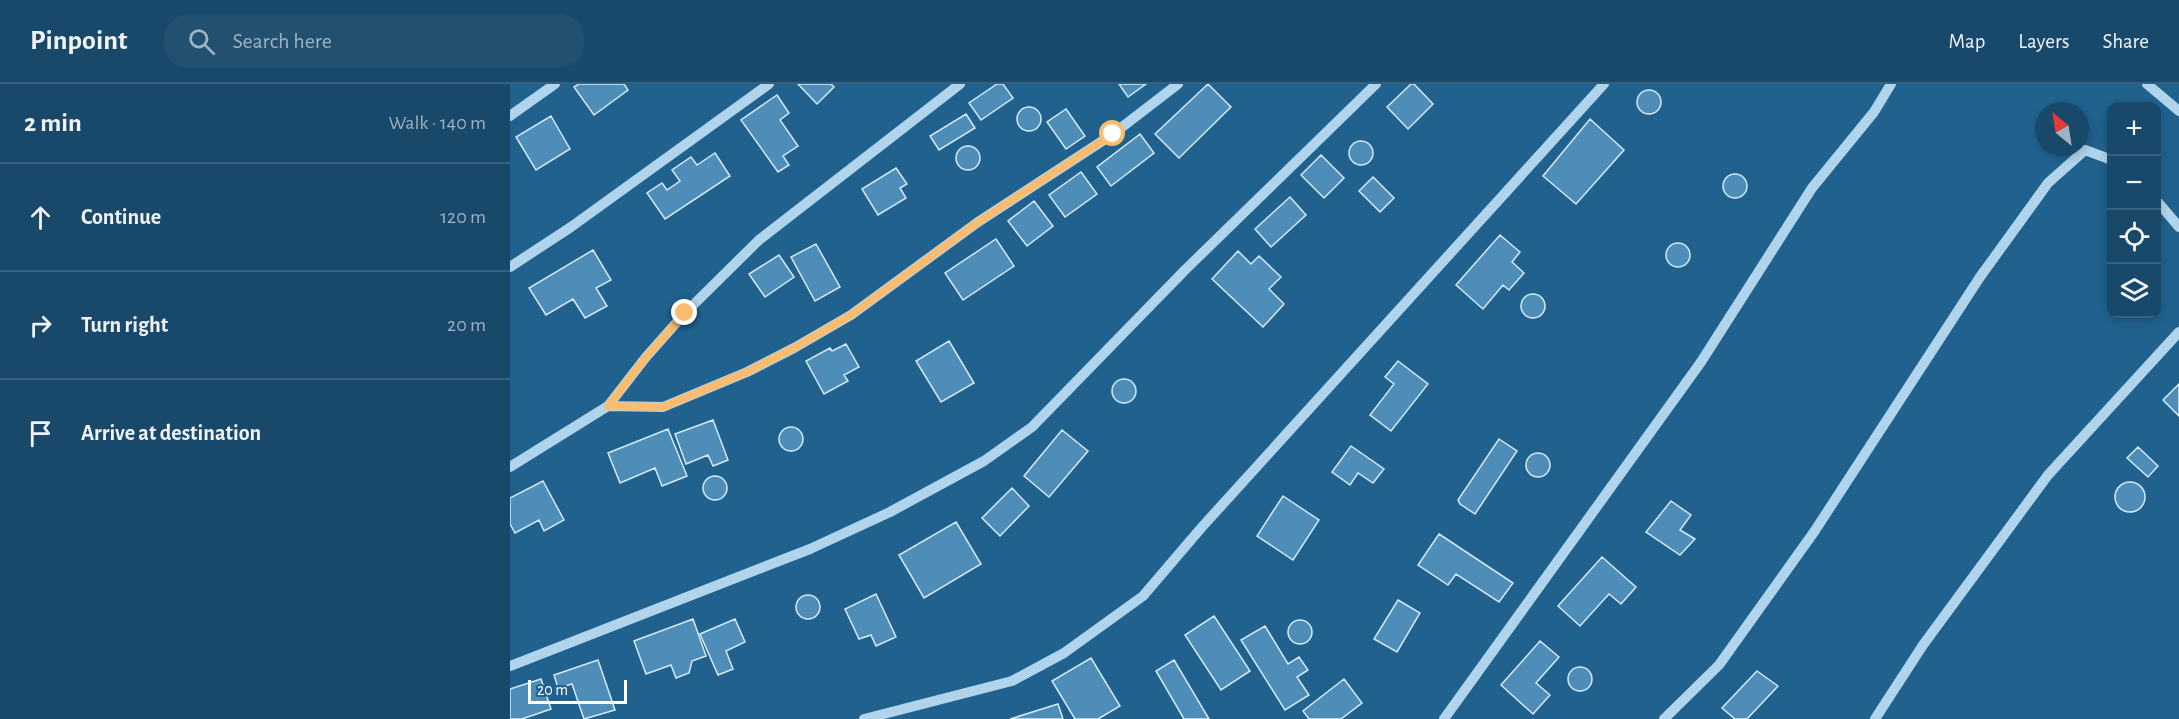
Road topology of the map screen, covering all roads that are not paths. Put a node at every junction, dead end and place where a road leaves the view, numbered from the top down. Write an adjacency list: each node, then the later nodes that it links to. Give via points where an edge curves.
1 (555, 84): 10 (street)
2 (769, 84): 14 (street)
3 (960, 84): 16 (street, via 759,240 685,313)
4 (1178, 84): 16 (street, via 1113,134 978,222 851,315 794,348 663,407)
5 (1376, 84): 18 (street, via 1185,270 1032,427 984,462 810,549)
6 (1604, 84): 19 (street, via 1143,596 1064,653 1012,681)
7 (1891, 84): 20 (street, via 1874,112 1812,188 1701,362)
8 (2147, 84): 9 (street)
9 (2179, 111)
10 (510, 116)
11 (2107, 158): 21 (street, via 2085,150 2048,183 1980,277 1814,532 1733,646)
12 (2161, 205): 13 (street)
13 (2179, 226)
14 (510, 267)
15 (2179, 332): 22 (street, via 2048,475 1923,645)
16 (608, 406): 17 (street)
17 (510, 467)
18 (510, 666)
19 (864, 719)
20 (1444, 719)
21 (1664, 719)
22 (1875, 719)

